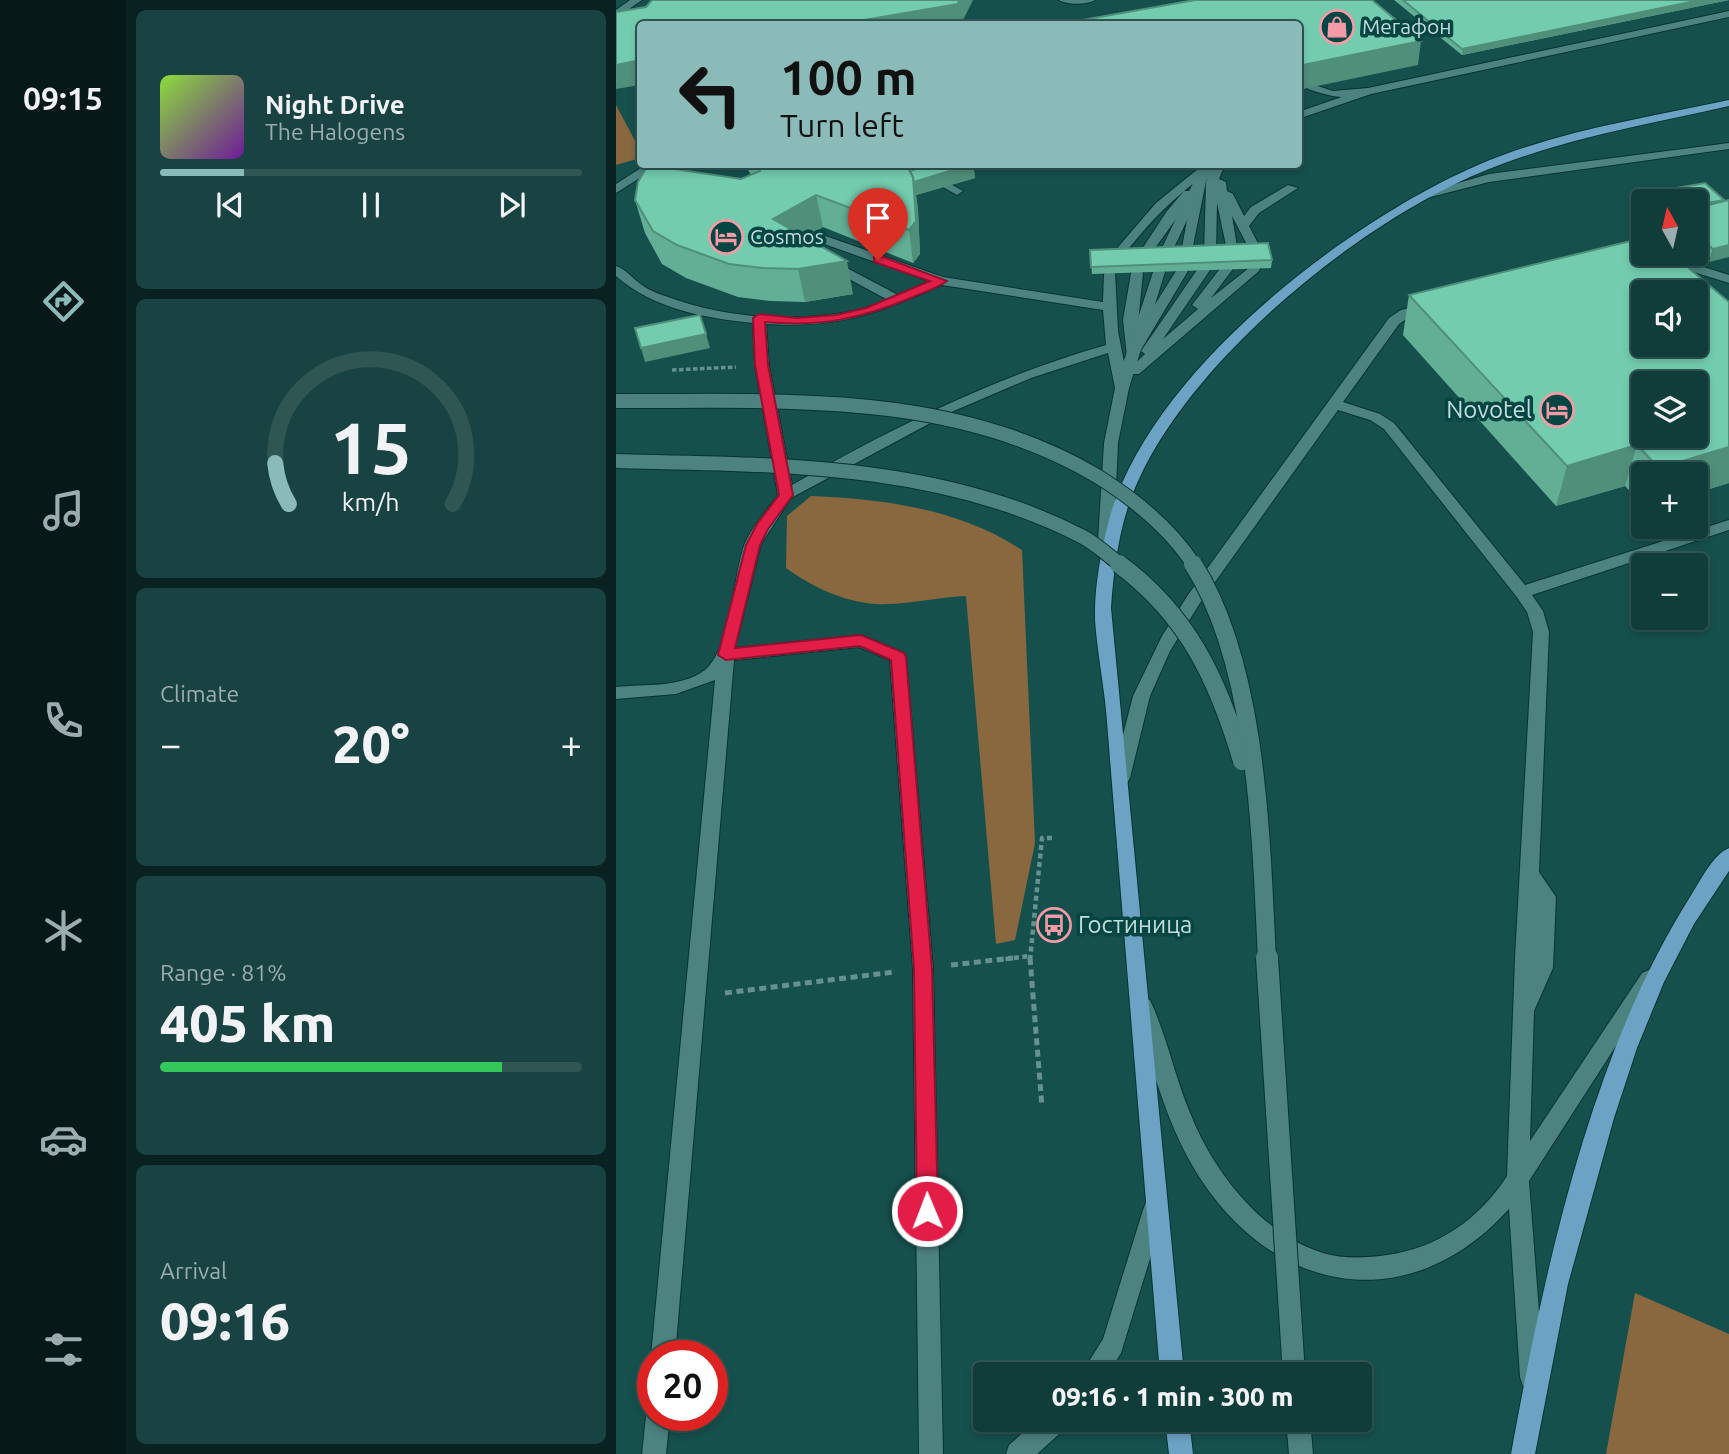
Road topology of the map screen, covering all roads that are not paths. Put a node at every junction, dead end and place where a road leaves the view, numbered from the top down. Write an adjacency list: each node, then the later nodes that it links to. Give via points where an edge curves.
1 (637, 0): 5 (street)
2 (1064, 0): 3 (street)
3 (1090, 0)
4 (1729, 14): 7 (street)
5 (616, 15)
6 (1312, 86): 7 (street, via 1332,94)
7 (1368, 91): 9 (street)
8 (1729, 103): 22 (main road, via 1532,151 1482,167)
9 (1302, 115)
10 (1729, 146): 22 (street, via 1489,178)
11 (650, 168): 21 (street)
12 (919, 168): 17 (street)
13 (1210, 168): 32 (street, via 1189,179 1147,218)
14 (1213, 168): 18 (street)
15 (1216, 168): 28 (street)
16 (1218, 168): 19 (street)
17 (934, 177)
18 (1200, 181): 27 (street); 29 (street); 31 (street)
19 (1220, 182): 23 (street); 26 (street)
20 (1292, 188): 23 (street, via 1255,211)
21 (616, 189)
22 (1427, 194): 59 (main road, via 1389,216 1288,293 1189,387 1153,436 1131,479 1115,530)
23 (1244, 225): 25 (street)
24 (814, 236): 43 (street)
25 (1256, 251)
26 (1232, 252)
27 (1187, 253)
28 (1210, 253)
29 (1164, 254)
30 (814, 255): 44 (street)
31 (1144, 255)
32 (1117, 256)
33 (1689, 266): 42 (street)
34 (1254, 268): 48 (street)
35 (1227, 269): 48 (street)
36 (616, 270): 47 (street, via 640,289 689,309)
37 (1204, 270): 51 (street)
38 (1182, 271): 50 (street)
39 (1158, 272): 50 (street)
40 (1137, 273): 50 (street, via 1130,320)
41 (1110, 274): 46 (street)
42 (1729, 279)
43 (941, 281): 44 (street); 46 (street)
44 (898, 300): 47 (street, via 836,318)
45 (1445, 303): 54 (street, via 1405,313 1394,321)
46 (1108, 307): 49 (street)
47 (759, 318): 56 (street, via 762,365)
48 (1173, 338): 51 (street)
49 (1112, 348): 52 (street); 56 (street, via 1071,358 953,405 886,437)
50 (1132, 353): 52 (street)
51 (1134, 372): 52 (street)
52 (1122, 388): 59 (street, via 1111,443)
53 (616, 401): 63 (street, bridge, via 868,407 931,415 1035,444 1114,486 1180,547 1205,581 1223,623 1240,687)
54 (1335, 404): 58 (street, via 1389,426); 62 (street, via 1168,640 1131,728)
55 (616, 461): 63 (street, bridge, via 894,477 995,499 1079,536 1122,564 1164,602 1198,648 1228,713)
56 (786, 495): 60 (street, via 753,545)
57 (1729, 525): 58 (street)
58 (1522, 592): 67 (street, via 1535,611 1541,632 1529,874 1546,897 1543,968 1523,1014)
59 (1103, 602): 62 (main road)
60 (726, 655): 61 (street, via 712,674 677,687); 69 (street); 79 (street, via 861,641 898,657 923,969)
61 (616, 693)
62 (1121, 778): 66 (main road)
63 (1257, 812): 72 (street, bridge)
64 (1729, 856): 65 (main road)
65 (1664, 956): 67 (street); 73 (main road, via 1625,1050 1575,1203)
66 (1139, 993): 67 (street, via 1186,1126 1209,1174 1244,1216 1285,1247 1326,1266 1367,1268 1410,1262 1449,1247 1467,1234); 68 (main road)
67 (1518, 1179): 73 (street)
68 (1154, 1210): 70 (street, via 1113,1345); 71 (main road)
69 (664, 1340)
70 (1101, 1362)
71 (1171, 1362)
72 (1293, 1362)
73 (1533, 1395): 83 (main road)
74 (656, 1431): 78 (street)
75 (1043, 1432): 80 (street)
76 (1178, 1432): 81 (main road)
77 (1299, 1432): 82 (street)
78 (654, 1454)
79 (931, 1454)
80 (1018, 1454)
81 (1181, 1454)
82 (1301, 1454)
83 (1522, 1454)

